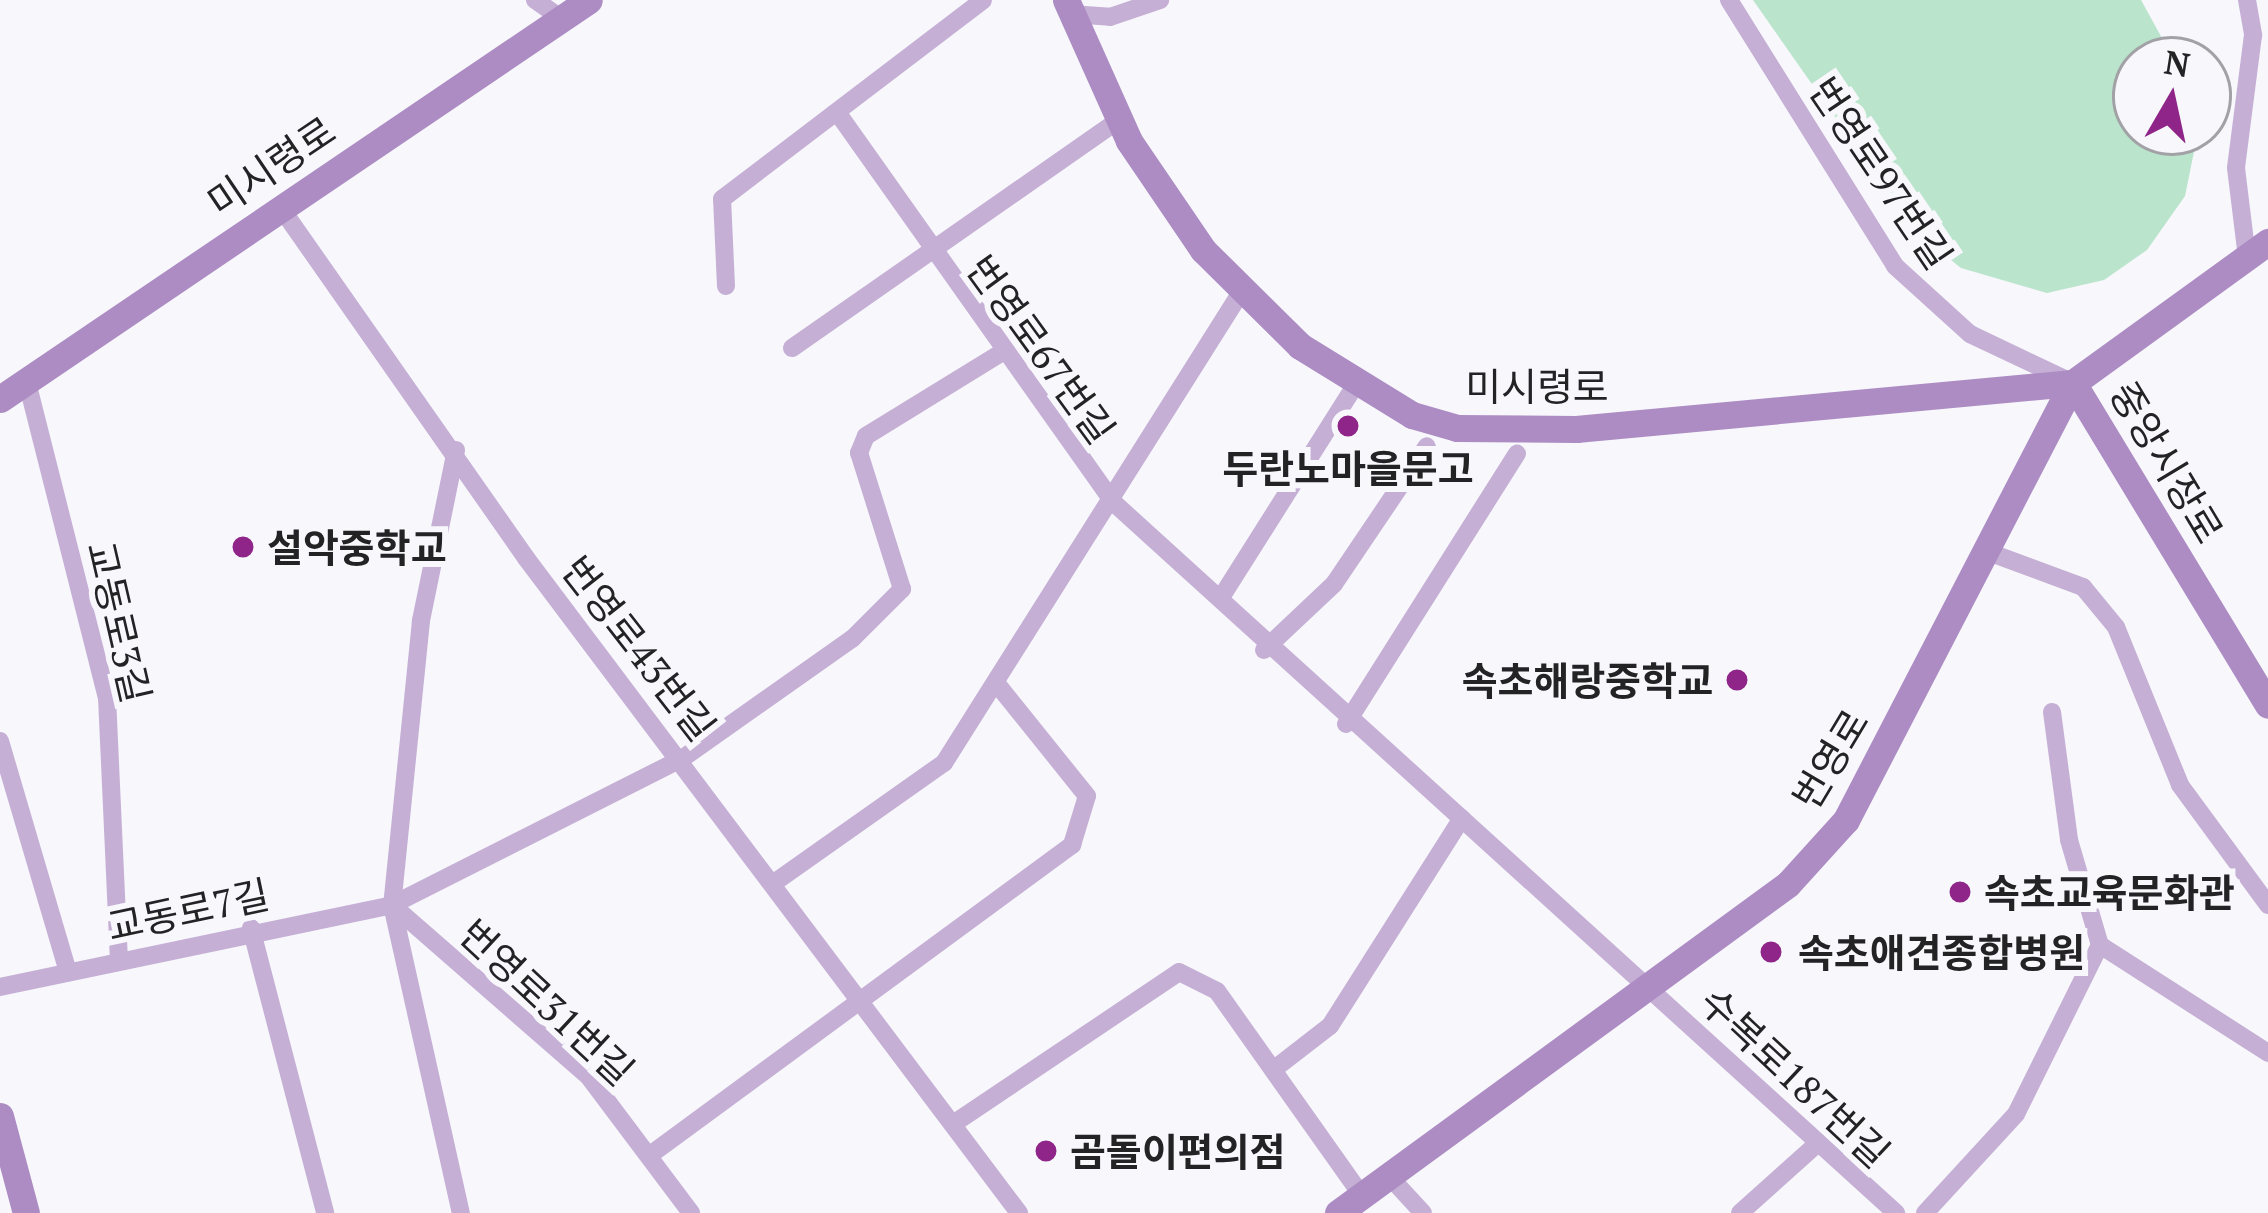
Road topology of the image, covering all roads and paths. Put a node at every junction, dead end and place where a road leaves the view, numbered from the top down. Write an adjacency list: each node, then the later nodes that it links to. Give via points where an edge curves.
1 (536, 0): 8 (street)
2 (589, 0): 8 (main road, 미시령로)
3 (983, 0): 11 (street)
4 (1160, 0): 7 (street, via 1111,17)
5 (1729, 0): 21 (street, 번영로97번길, via 1895,266 1970,334)
6 (2247, 0): 10 (street)
7 (1068, 7): 12 (main road, 미시령로)
8 (561, 18): 13 (main road, 미시령로)
9 (2268, 20): 10 (street)
10 (2253, 35): 15 (street, via 2236,167)
11 (837, 112): 14 (street, 번영로67번길); 16 (street, via 722,199)
12 (1119, 121): 14 (street); 17 (main road, 미시령로, via 1167,204)
13 (281, 208): 20 (main road, 미시령로); 25 (street, 번영로43번길)
14 (927, 250): 18 (street); 19 (street, 번영로67번길)
15 (2257, 250): 21 (main road, 번영로)
16 (726, 286)
17 (1243, 289): 22 (main road, 미시령로); 27 (street)
18 (792, 347)
19 (1004, 352): 27 (street, 번영로67번길); 36 (street, 교동로7길, via 866,436 860,453 902,589 852,639)
20 (26, 378): 23 (main road, 미시령로); 43 (street, 교동로3길, via 107,697)
21 (2073, 383): 22 (main road, 미시령로, via 1502,432 1412,415); 28 (main road, 번영로); 32 (main road, 중앙시장로)
22 (1355, 386): 29 (street)
23 (0, 399)
24 (1427, 446): 30 (street, via 1334,584)
25 (456, 451): 36 (street, 번영로43번길); 39 (street, via 421,621)
26 (1516, 453): 34 (street)
27 (1113, 502): 29 (street, 번영로67번길); 31 (street)
28 (1990, 553): 40 (street, via 2083,586 2116,627 2180,785); 46 (main road, 번영로, via 1846,820 1788,884)
29 (1222, 596): 30 (street, 번영로67번길)
30 (1264, 650): 34 (street, 번영로67번길)
31 (996, 683): 38 (street, via 944,763); 47 (street, via 1087,796 1072,845)
32 (2268, 705)
33 (2053, 712): 42 (street, via 2069,840)
34 (1346, 724): 37 (street, 번영로67번길)
35 (0, 741): 44 (street)
36 (683, 758): 38 (street, 번영로43번길); 39 (street, 교동로7길)
37 (1462, 818): 46 (street, 번영로67번길); 49 (street, via 1330,1026)
38 (778, 880): 47 (street, 번영로43번길)
39 (392, 905): 41 (street, 교동로7길); 53 (street, 번영로31번길, via 589,1077); 59 (street)
40 (2268, 905)
41 (251, 928): 43 (street, 교동로7길); 58 (street)
42 (2100, 945): 48 (street); 67 (street, via 2016,1114)
43 (119, 957): 44 (street, 교동로7길)
44 (67, 969): 45 (street, 교동로7길)
45 (0, 987)
46 (1649, 987): 52 (street, 수복로187번길); 54 (main road, 번영로)
47 (862, 999): 51 (street, 번영로43번길); 53 (street)
48 (2268, 1053)
49 (1273, 1070): 51 (street, via 1217,991 1179,972); 56 (street)
50 (1, 1122): 57 (main road)
51 (952, 1124): 61 (street, 번영로43번길)
52 (1818, 1143): 55 (street, 수복로187번길); 64 (street)
53 (650, 1155): 60 (street, 번영로31번길)
54 (1389, 1176): 56 (main road, 번영로); 63 (street)
55 (1863, 1187): 65 (street); 66 (street, 수복로187번길)
56 (1362, 1196): 62 (main road, 번영로)
57 (16, 1200)
58 (325, 1213)
59 (461, 1213)
60 (691, 1213)
61 (1019, 1213)
62 (1338, 1213)
63 (1423, 1213)
64 (1740, 1213)
65 (1868, 1213)
66 (1896, 1213)
67 (1925, 1213)

